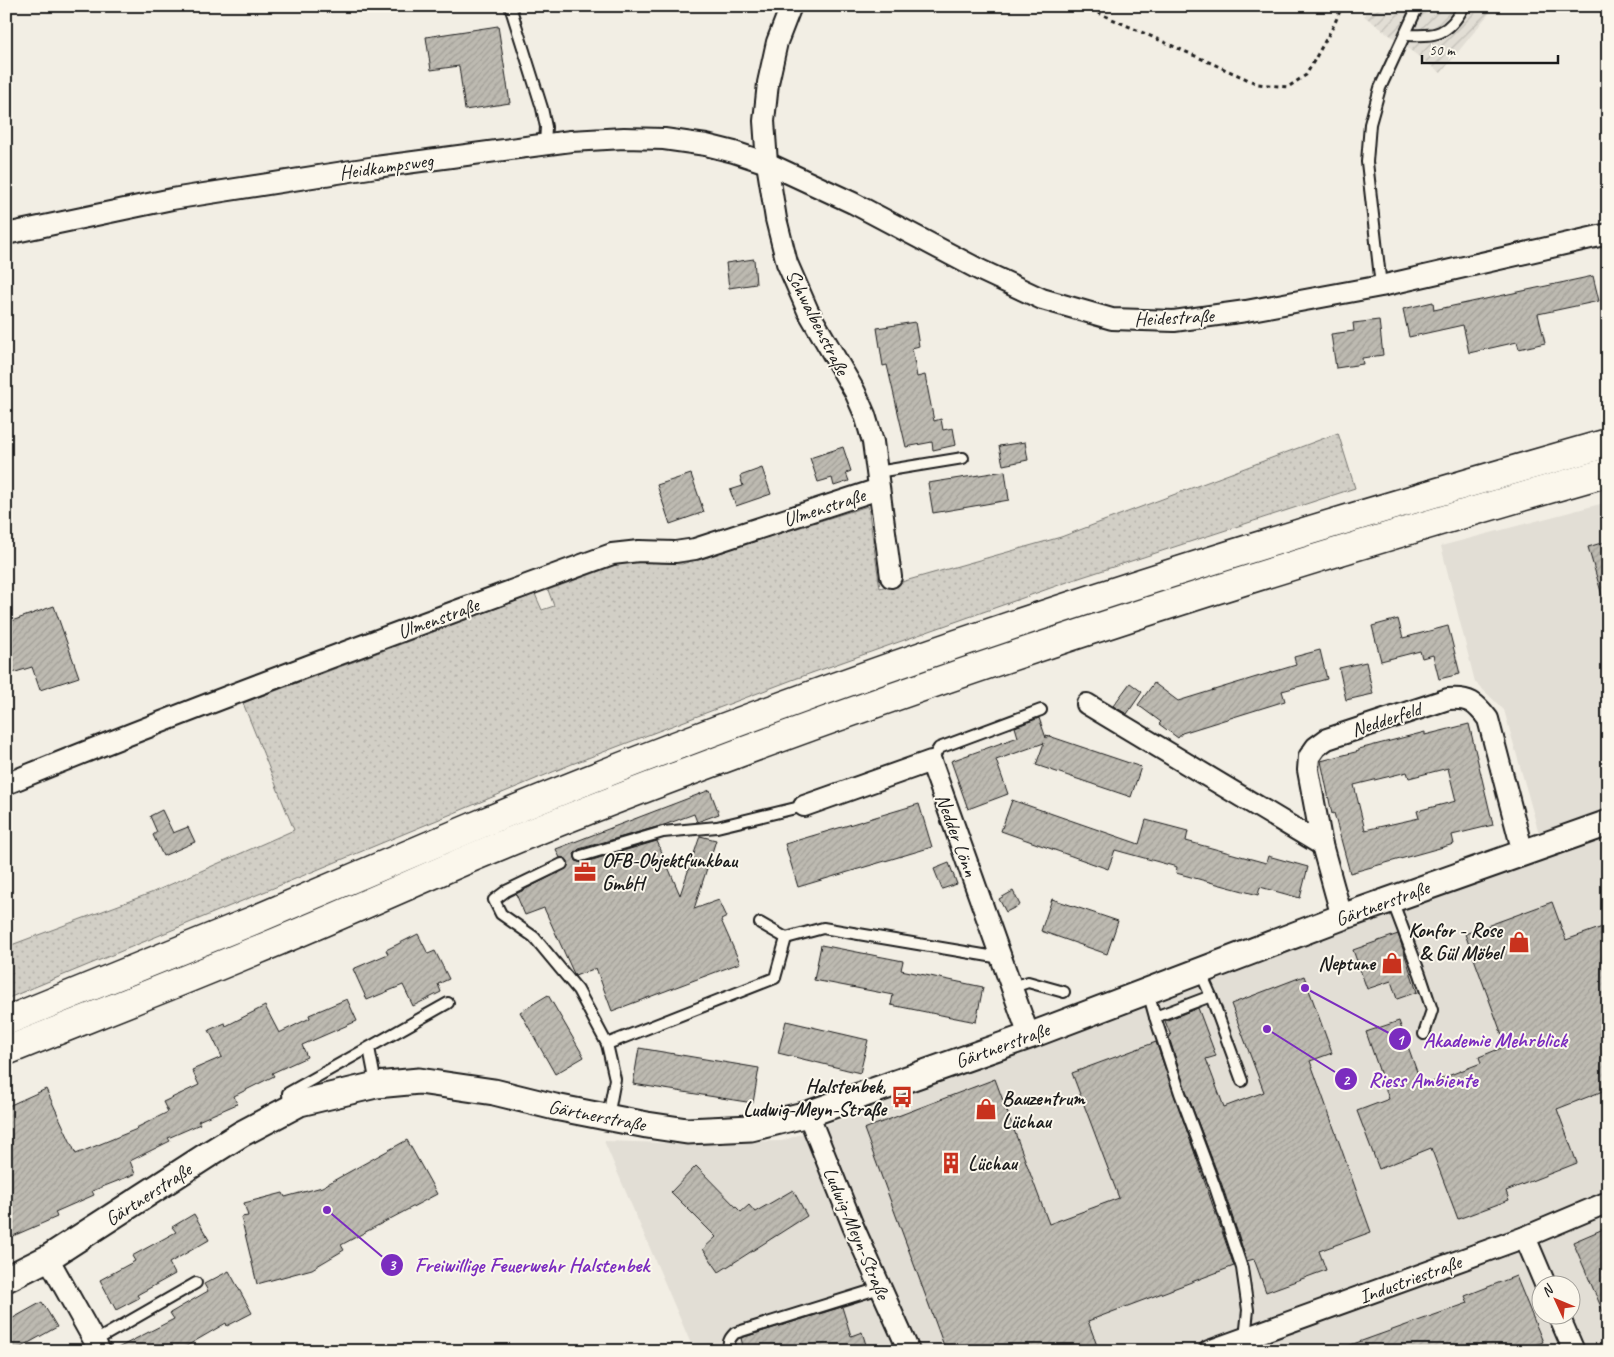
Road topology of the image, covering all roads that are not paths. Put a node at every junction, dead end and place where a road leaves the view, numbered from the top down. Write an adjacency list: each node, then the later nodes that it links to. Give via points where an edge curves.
1 (510, 6): 6 (lane, via 542,108)
2 (791, 6): 7 (street, Schwalbenstraße, via 777,42 768,83 764,121)
3 (1418, 6): 5 (lane)
4 (1464, 6): 5 (lane, via 1456,22 1444,31)
5 (1405, 35): 10 (lane, via 1380,88 1370,124 1367,162)
6 (545, 144): 7 (street, Heidkampsweg, via 624,138 664,139 706,145); 8 (street, Heidkampsweg, via 172,199)
7 (767, 163): 10 (street, Heidestraße, via 853,203 1042,300 1112,319 1174,321); 14 (street, Schwalbenstraße, via 787,263 808,311 865,415 873,442)
8 (6, 234)
9 (1608, 234): 10 (street, Heidestraße)
10 (1381, 286)
11 (1608, 443): 38 (highway, via 1262,545 888,668 610,771)
12 (963, 458): 14 (lane)
13 (1608, 472): 43 (highway, via 1311,559 1106,625 776,739 486,852)
14 (878, 480): 15 (street, Schwalbenstraße); 19 (street, Ulmenstraße, via 695,549 612,554 335,655)
15 (891, 577)
16 (1087, 704): 22 (street)
17 (1041, 710): 18 (lane, via 939,748)
18 (931, 761): 20 (street); 30 (street, Nedder Lönn)
19 (6, 784)
20 (804, 806): 24 (lane, via 717,828 663,832)
21 (1608, 823): 23 (street, Gärtnerstraße)
22 (1322, 845): 23 (street, Nedderfeld, via 1308,770 1309,757 1316,747 1327,739 1448,699 1463,698 1478,706 1488,719); 27 (street, Nedderfeld)
23 (1523, 853): 26 (street, Gärtnerstraße)
24 (581, 856)
25 (562, 864): 41 (lane, via 494,900 501,914 534,937 578,990)
26 (1391, 899): 27 (street, Gärtnerstraße); 39 (lane, via 1432,1010)
27 (1342, 917): 31 (street, Gärtnerstraße)
28 (760, 923): 29 (lane)
29 (786, 938): 30 (lane, via 823,928); 41 (lane, via 775,978)
30 (1001, 958): 32 (street, Nedder Lönn)
31 (1200, 971): 33 (street, Gärtnerstraße); 35 (lane)
32 (1012, 988): 34 (lane, via 1028,982); 40 (street, Nedder Lönn)
33 (1148, 991): 37 (lane); 40 (street, Gärtnerstraße)
34 (1064, 992)
35 (1211, 996): 37 (lane); 44 (lane)
36 (448, 1003): 42 (lane)
37 (1155, 1017): 57 (lane, via 1242,1268 1248,1310)
38 (6, 1021)
39 (1424, 1034)
40 (1029, 1036): 47 (street, Gärtnerstraße)
41 (607, 1044): 48 (lane, via 615,1079)
42 (369, 1048): 45 (lane); 46 (lane, via 288,1093)
43 (6, 1052)
44 (1242, 1081)
45 (376, 1085): 46 (street, Gärtnerstraße, via 300,1103); 48 (street, Gärtnerstraße, via 419,1081 446,1084)
46 (289, 1109): 51 (street, Gärtnerstraße, via 209,1154)
47 (808, 1114): 48 (street, Gärtnerstraße, via 751,1128 687,1131); 55 (street, Ludwig-Meyn-Straße)
48 (608, 1117)
49 (1608, 1202): 50 (street, Industriestraße)
50 (1525, 1237): 52 (street); 57 (street, Industriestraße)
51 (48, 1258): 53 (street, Gärtnerstraße); 58 (street)
52 (1542, 1274)
53 (6, 1278)
54 (196, 1283): 58 (lane)
55 (880, 1288): 59 (lane, via 735,1333 728,1344); 60 (street, Ludwig-Meyn-Straße)
56 (1562, 1324): 62 (street)
57 (1247, 1344): 61 (street, Industriestraße)
58 (97, 1346)
59 (730, 1351)
60 (909, 1351)
61 (1209, 1351)
62 (1574, 1351)

